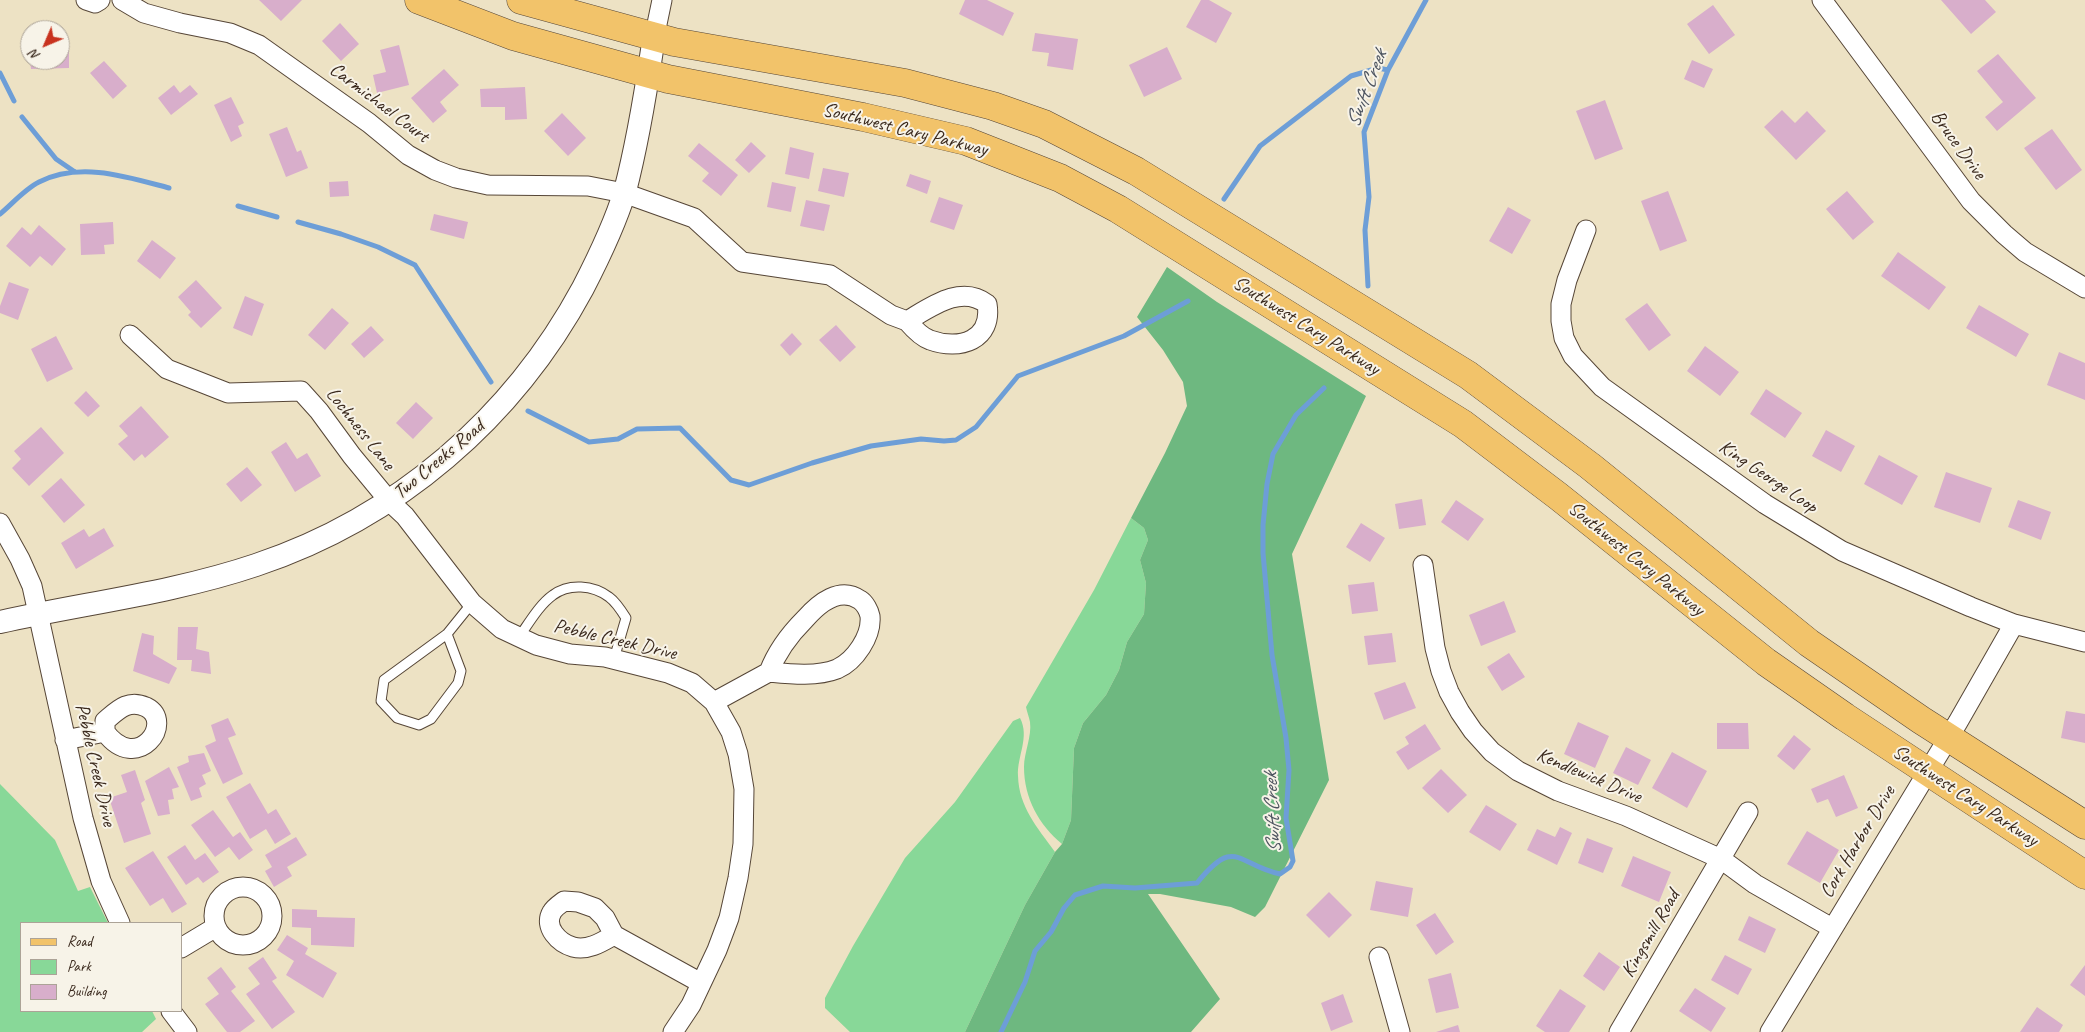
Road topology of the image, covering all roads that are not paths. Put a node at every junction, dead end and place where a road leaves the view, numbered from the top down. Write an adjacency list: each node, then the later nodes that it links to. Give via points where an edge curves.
1 (86, 0): 2 (street, via 95,3)
2 (100, 0)
3 (122, 0): 9 (street, Carmichael Court, via 144,13 230,33 259,45 369,123 408,155 435,170 488,185 588,186)
4 (419, 0): 8 (main road, Southwest Cary Parkway, via 513,36)
5 (521, 0): 8 (main road, Southwest Cary Parkway)
6 (662, 0): 8 (street)
7 (1822, 0): 11 (street, Bruce Drive, via 1971,201 2025,252)
8 (652, 54): 9 (street, Two Creeks Road); 28 (main road, Southwest Cary Parkway, via 674,42 905,83 993,106 1044,124 1136,171 1468,374 1590,466 1810,643); 30 (main road, Southwest Cary Parkway, via 862,117 966,141 1060,178 1118,209 1463,424 1766,662)
9 (624, 193): 12 (street, Carmichael Court, via 694,218 742,262 830,275 891,315); 14 (street, Two Creeks Road, via 592,271 543,355 472,436)
10 (1586, 230): 20 (street, King George Loop, via 1567,280 1561,321 1564,338 1573,356 1602,387 1765,504 1819,538)
11 (2085, 288)
12 (907, 321)
13 (130, 335): 14 (street, Lochness Lane, via 167,369 228,393 301,391)
14 (390, 502): 17 (street, Pebble Creek Drive, via 405,516); 18 (street, Two Creeks Road, via 327,536 257,565 203,581)
15 (0, 523): 18 (street, Pebble Creek Drive, via 32,586)
16 (1423, 565): 33 (street, Kendlewick Drive, via 1441,671 1460,712 1492,752 1518,771 1558,791 1674,836)
17 (472, 603): 21 (lane); 22 (street, Pebble Creek Drive, via 502,630)
18 (39, 614): 19 (street, Two Creeks Road); 29 (street, Pebble Creek Drive)
19 (0, 622)
20 (2014, 624): 23 (street, King George Loop); 28 (street, Cork Harbor Drive)
21 (447, 634): 21 (lane, via 384,680 381,702 397,718 419,725 431,719 458,683 461,671)
22 (519, 637): 24 (street, Pebble Creek Drive, via 570,654); 24 (lane, via 554,594 572,586 588,588 608,596 626,618)
23 (2085, 642)
24 (614, 659): 26 (street, Pebble Creek Drive, via 692,683)
25 (769, 672): 25 (street, via 775,656 788,638 818,606 843,594 864,602 870,615 865,640 848,661 824,672); 26 (street)
26 (714, 702): 41 (street, Pebble Creek Drive, via 731,732 738,754 744,789 743,844 729,918)
27 (105, 732): 29 (street)
28 (1948, 738): 30 (street, Cork Harbor Drive); 32 (main road, Southwest Cary Parkway)
29 (65, 740): 35 (street, Pebble Creek Drive, via 92,850)
30 (1928, 772): 34 (main road, Southwest Cary Parkway); 37 (street, Cork Harbor Drive)
31 (1748, 812): 33 (street)
32 (2085, 825)
33 (1721, 859): 37 (street, Kendlewick Drive, via 1755,884); 46 (street, Kingsmill Road)
34 (2085, 875)
35 (120, 922)
36 (216, 927): 39 (street)
37 (1832, 928): 47 (street, Cork Harbor Drive)
38 (614, 935): 41 (street)
39 (182, 947)
40 (1379, 958): 45 (street)
41 (701, 983): 44 (street, Pebble Creek Drive)
42 (172, 1012): 43 (street)
43 (187, 1032)
44 (673, 1032)
45 (1400, 1032)
46 (1619, 1032)
47 (1770, 1032)

